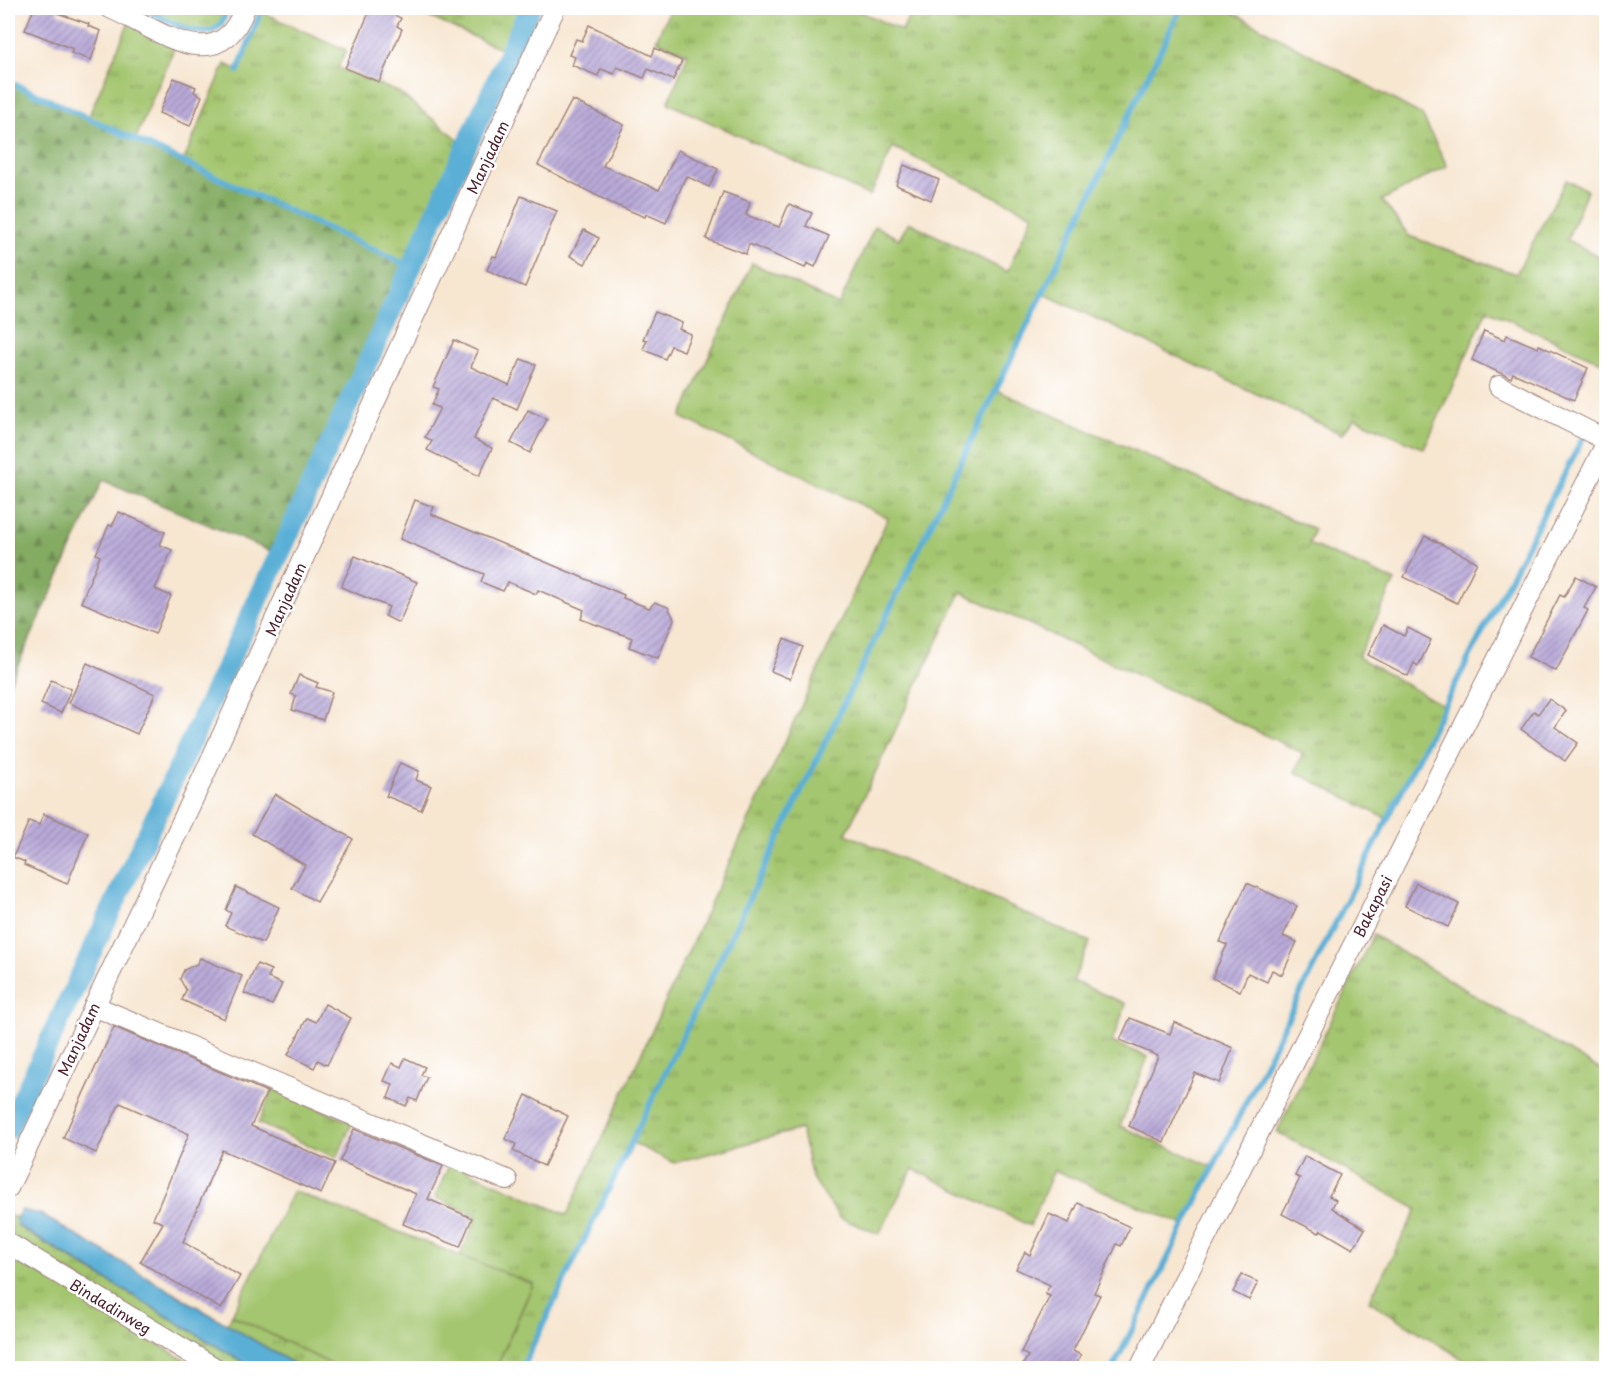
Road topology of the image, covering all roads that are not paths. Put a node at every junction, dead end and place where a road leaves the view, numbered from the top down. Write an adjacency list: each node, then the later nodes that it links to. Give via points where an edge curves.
1 (110, 8): 2 (street, via 172,38 207,47 233,33)
2 (245, 8)
3 (555, 8): 7 (street, Manjadam, via 210,764)
4 (1499, 386): 5 (street)
5 (1606, 440)
6 (1606, 444): 12 (street, Bakapasi)
7 (94, 1006): 8 (street); 9 (street, Manjadam)
8 (507, 1180)
9 (8, 1188)
10 (8, 1243): 11 (street, Bindadinweg)
11 (215, 1368)
12 (1140, 1368)

